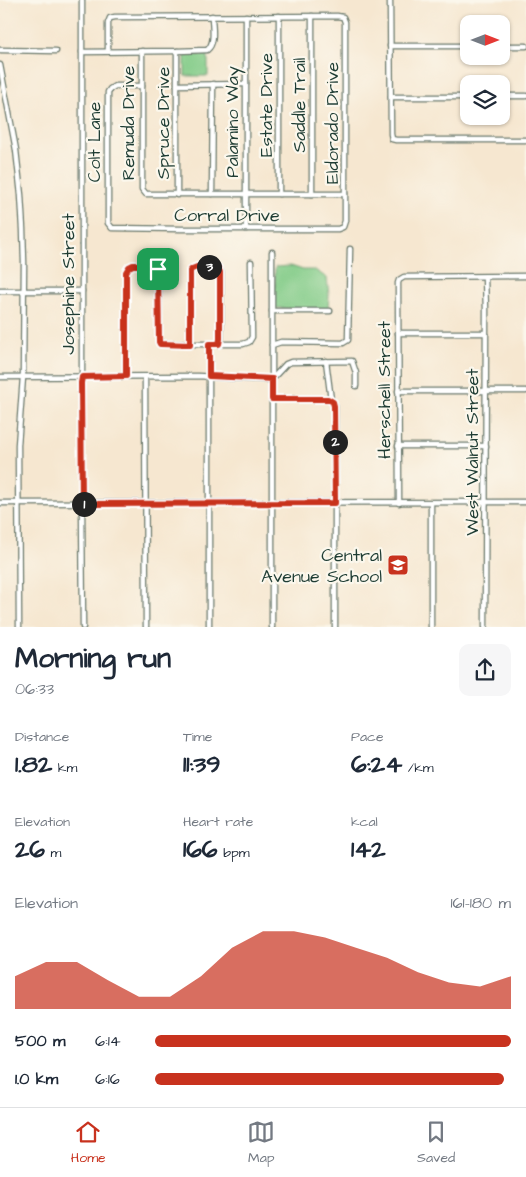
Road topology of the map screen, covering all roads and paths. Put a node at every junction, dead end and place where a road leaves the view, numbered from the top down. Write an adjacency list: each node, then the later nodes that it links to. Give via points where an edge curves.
1 (82, 0): 16 (street, Josephine Street)
2 (390, 0): 7 (street)
3 (212, 16): 4 (street); 13 (street, via 112,17 108,23); 15 (street, via 210,48)
4 (246, 16): 5 (street); 19 (street, Palamino Way)
5 (279, 16): 6 (street); 29 (street, Estate Drive)
6 (312, 16): 30 (street, Saddle Trail); 31 (street, Eldorado Drive, via 340,16 345,22)
7 (390, 46): 8 (street); 24 (street)
8 (460, 46)
9 (510, 46): 10 (street)
10 (526, 46)
11 (0, 50): 12 (street)
12 (56, 50)
13 (108, 51): 14 (street); 16 (street)
14 (142, 51): 15 (street); 21 (street, Remuda Drive)
15 (177, 51): 20 (street, Spruce Drive)
16 (82, 52): 42 (street, Josephine Street)
17 (0, 65): 43 (street, via 21,195)
18 (213, 84): 19 (street); 20 (street); 27 (street)
19 (246, 84): 28 (street, Palamino Way)
20 (177, 85): 32 (street, Spruce Drive)
21 (142, 86): 32 (street, Remuda Drive, via 142,189 150,195); 34 (street, Colt Lane, via 115,86 108,92 108,223)
22 (510, 96): 23 (street)
23 (526, 96)
24 (390, 97): 25 (street); 26 (street, via 391,137 394,140)
25 (460, 97)
26 (526, 140)
27 (212, 194): 28 (street); 32 (street)
28 (246, 194): 29 (street); 35 (street, Palamino Way)
29 (279, 194): 30 (street)
30 (312, 194): 31 (street)
31 (346, 194): 33 (street, Eldorado Drive)
32 (177, 195)
33 (343, 227): 35 (street, Corral Drive)
34 (111, 228): 35 (street, Corral Drive)
35 (246, 229)
36 (350, 249): 51 (street, via 348,340 343,343 281,342)
37 (272, 252): 44 (street)
38 (252, 262): 49 (street, via 252,337 246,344)
39 (526, 276): 40 (street)
40 (485, 277): 46 (street, West Walnut Street); 47 (street, Herschell Street, via 404,276 398,283)
41 (0, 291): 43 (street)
42 (82, 291): 43 (street); 58 (street, Josephine Street)
43 (23, 292): 57 (street)
44 (272, 311): 45 (street); 51 (street)
45 (330, 311)
46 (485, 333): 47 (street); 62 (street, West Walnut Street)
47 (398, 334): 61 (street, Herschell Street)
48 (209, 344): 49 (street); 50 (street); 55 (street)
49 (219, 344): 50 (street, via 220,272 215,267 197,267 190,274)
50 (190, 345): 53 (street, via 160,344 159,272 152,265 131,266 126,272)
51 (272, 345): 59 (street)
52 (326, 361): 59 (street, via 291,362); 60 (street, via 352,360); 65 (street)
53 (126, 376): 54 (street); 58 (street)
54 (146, 376): 55 (street); 78 (street)
55 (209, 376): 59 (street); 71 (street)
56 (0, 377): 57 (street)
57 (23, 377): 58 (street); 76 (street)
58 (82, 377): 77 (street, Josephine Street)
59 (272, 379): 64 (street)
60 (356, 386)
61 (398, 391): 62 (street); 66 (street, Herschell Street)
62 (486, 391): 63 (street); 67 (street, West Walnut Street)
63 (526, 391)
64 (272, 399): 65 (street); 72 (street)
65 (331, 400): 73 (street, via 334,406)
66 (398, 446): 67 (street); 74 (street, Herschell Street)
67 (486, 446): 68 (street, West Walnut Street)
68 (486, 502): 69 (street); 75 (street); 86 (street, West Walnut Street)
69 (526, 502)
70 (0, 503): 76 (street)
71 (209, 503): 72 (street); 78 (street); 82 (street)
72 (272, 503): 73 (street); 83 (street)
73 (335, 503): 74 (street); 84 (street)
74 (399, 503): 75 (street)
75 (431, 503): 85 (street)
76 (18, 504): 77 (street); 79 (street)
77 (82, 504): 78 (street); 80 (street, Josephine Street)
78 (146, 504): 81 (street)
79 (19, 627)
80 (83, 627)
81 (146, 627)
82 (209, 627)
83 (272, 627)
84 (335, 627)
85 (431, 627)
86 (485, 627)

